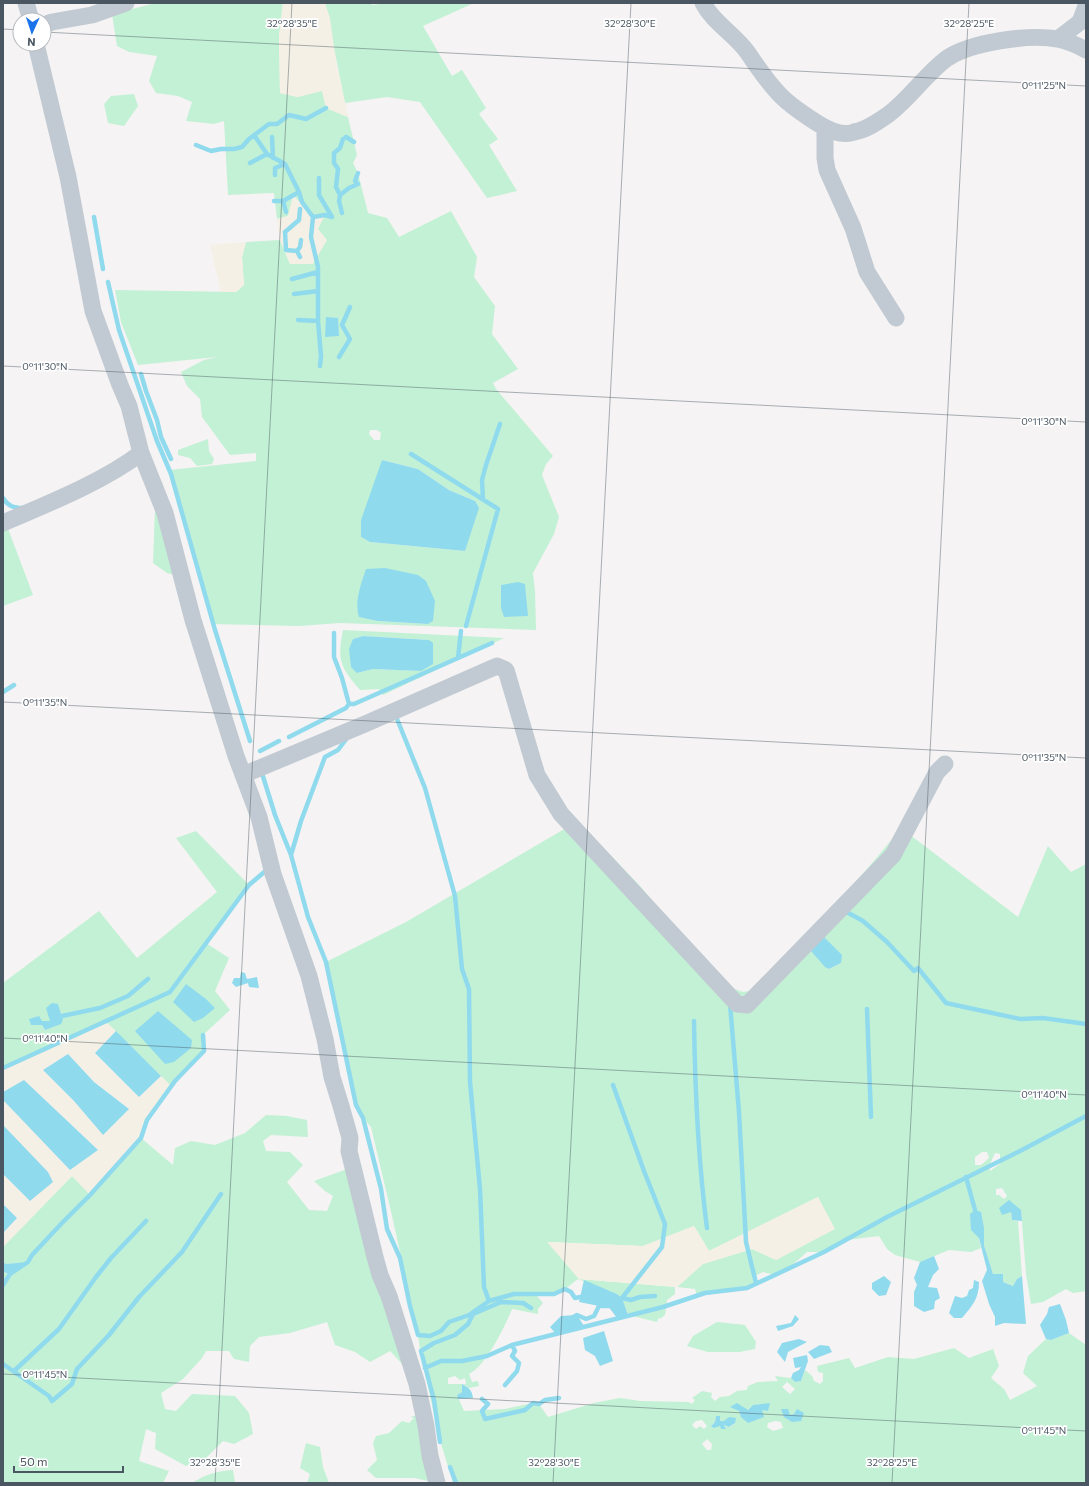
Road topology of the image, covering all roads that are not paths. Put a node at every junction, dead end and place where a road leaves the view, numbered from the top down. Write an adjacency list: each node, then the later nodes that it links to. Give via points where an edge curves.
1 (126, 3): 4 (street, via 92,15)
2 (703, 3): 8 (street, via 746,50 782,97)
3 (1084, 20): 5 (street)
4 (52, 22)
5 (1058, 39): 6 (street); 8 (street, via 1001,41 959,52 947,59 906,99 870,126 854,133 837,133)
6 (1086, 50)
7 (38, 52): 10 (street, via 68,177 93,311 129,406)
8 (825, 128): 9 (street, via 827,170 853,228 867,272)
9 (896, 318)
10 (141, 452): 11 (street, via 131,461 90,484); 13 (street, via 165,513 193,620)
11 (3, 523)
12 (945, 764): 13 (street, via 937,772 893,855 747,1005 737,1004 561,814 537,775 506,670 497,666)
13 (243, 775): 14 (street, via 259,817 273,874 314,993 332,1077 350,1138 349,1151 375,1258 417,1384)
14 (436, 1483)

